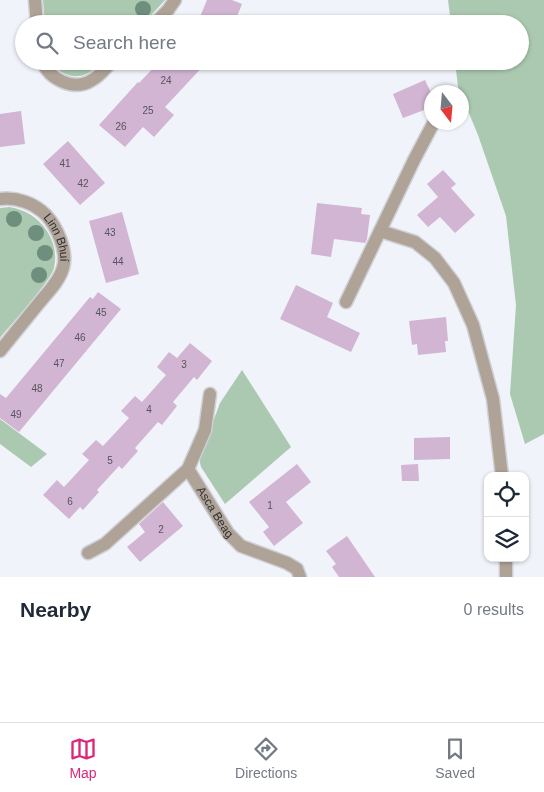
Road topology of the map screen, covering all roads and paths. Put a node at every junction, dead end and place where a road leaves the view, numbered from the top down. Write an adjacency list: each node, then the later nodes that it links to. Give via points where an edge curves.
1 (35, 0): 3 (street)
2 (175, 0): 4 (street)
3 (36, 15)
4 (163, 15)
5 (46, 70): 6 (street, via 63,82 74,84 92,80)
6 (103, 70)
7 (430, 130): 9 (street)
8 (0, 199): 11 (street, Linn Bhuí, via 22,200 47,216 58,235 64,261 59,278)
9 (380, 231): 10 (street); 14 (street, via 415,242 435,258 454,283 473,325 493,399)
10 (346, 302)
11 (0, 351)
12 (210, 394): 13 (street, via 204,430)
13 (188, 469): 15 (street, via 105,544); 17 (street, Asca Beag, via 228,533 241,546 287,562)
14 (502, 472)
15 (88, 553)
16 (506, 562): 18 (street)
17 (300, 577)
18 (506, 577)

